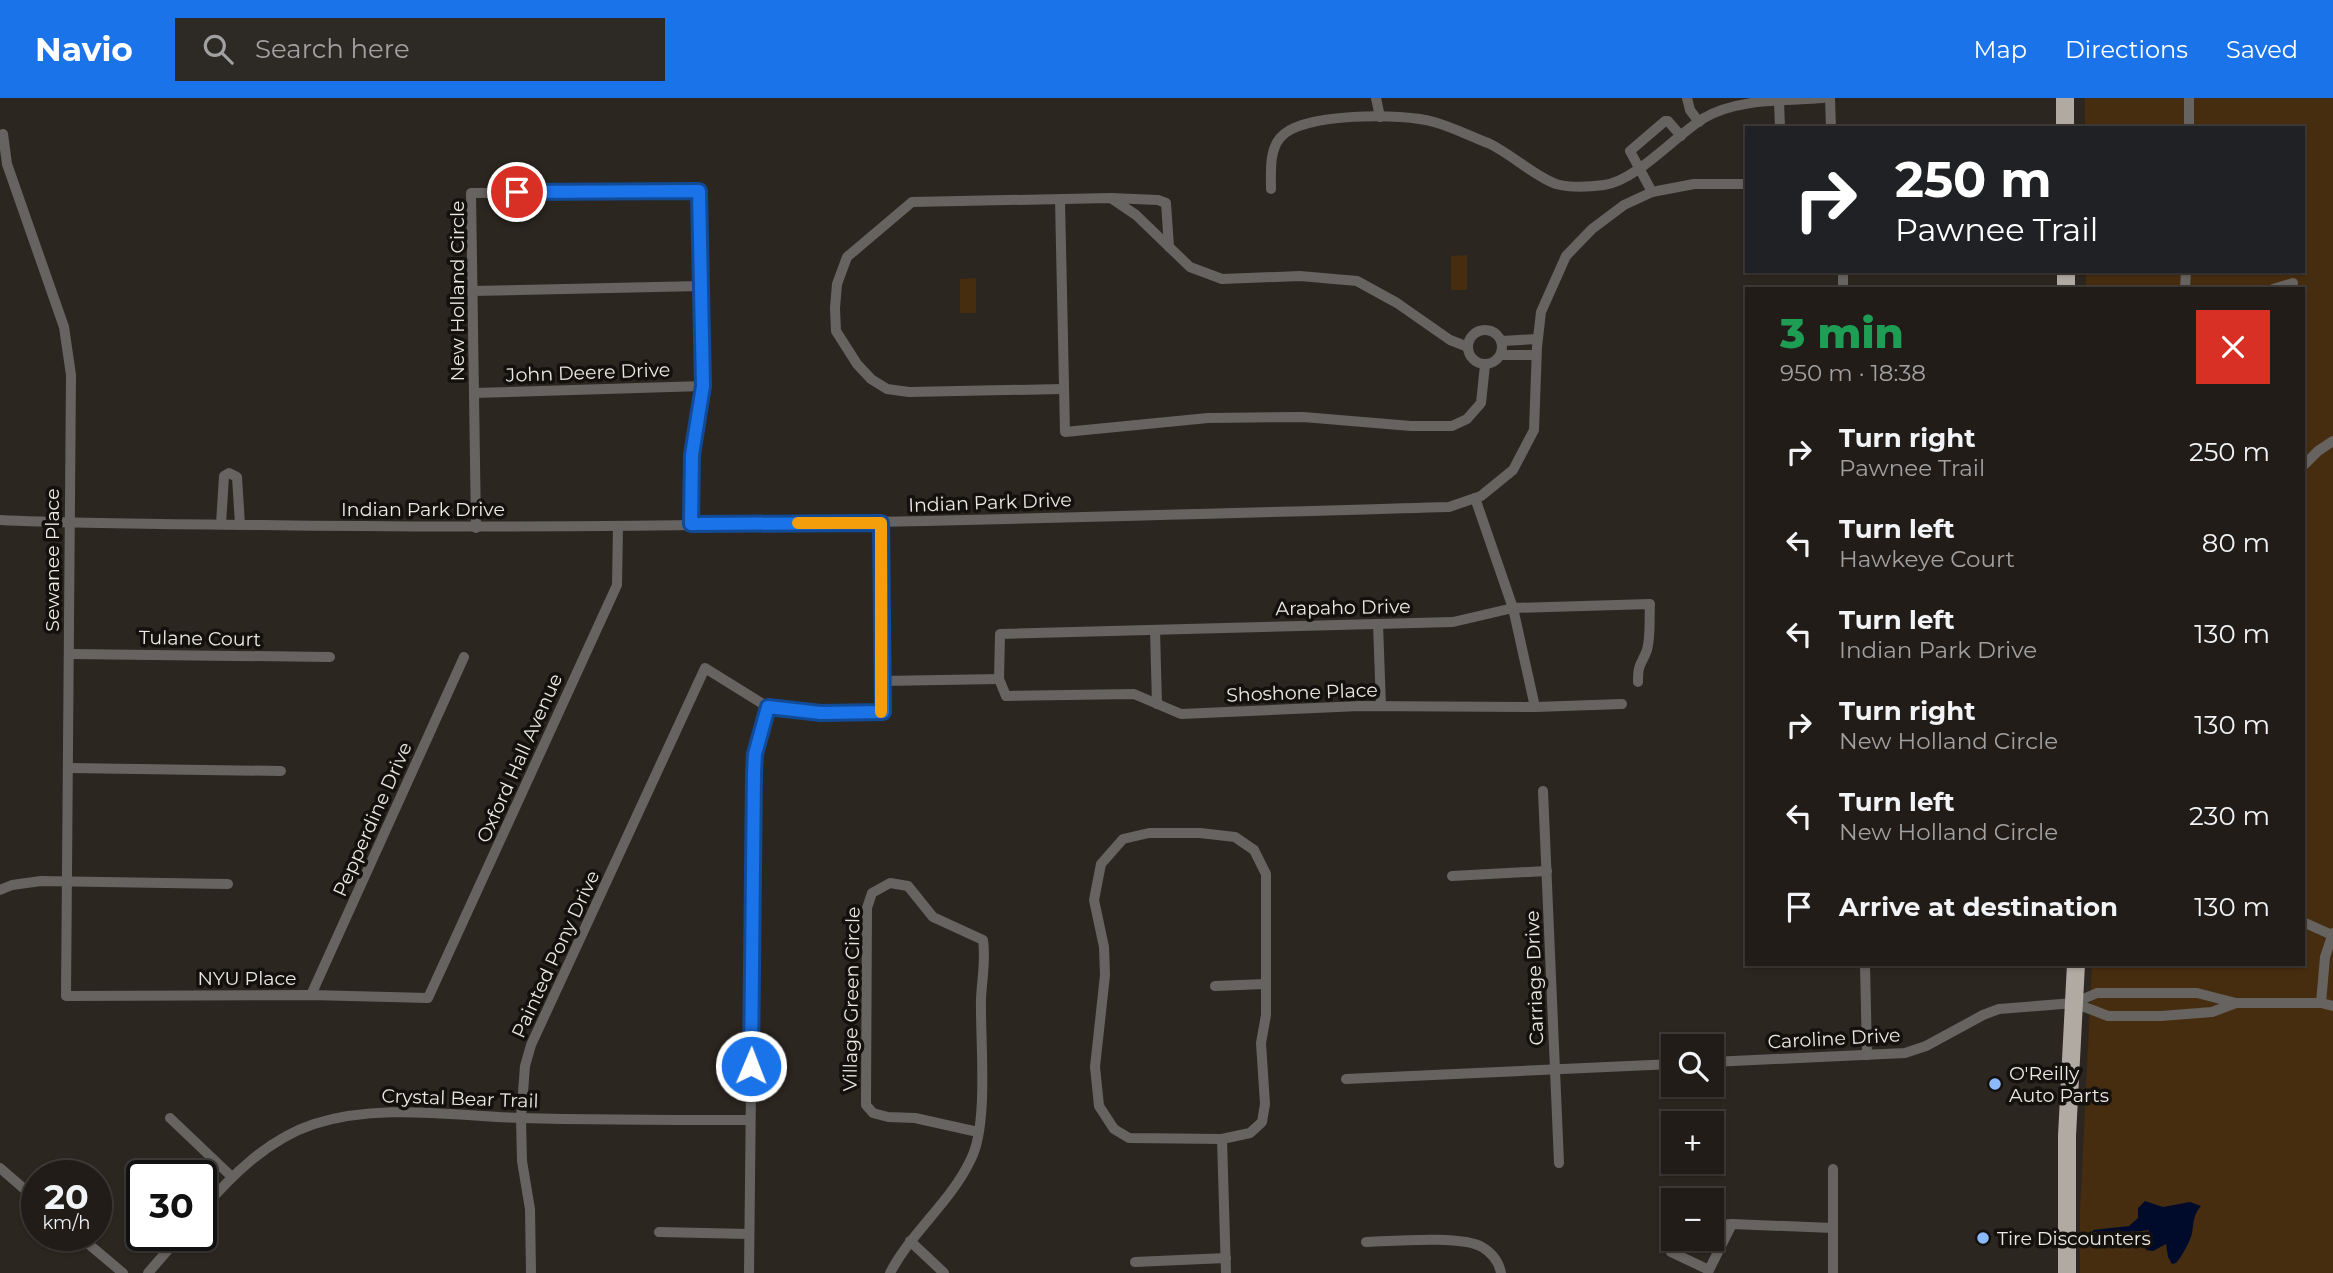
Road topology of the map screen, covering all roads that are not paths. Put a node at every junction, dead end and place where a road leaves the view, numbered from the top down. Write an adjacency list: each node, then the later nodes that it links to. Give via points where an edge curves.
1 (1376, 98): 9 (street)
2 (1687, 98): 10 (street)
3 (1824, 98): 7 (street)
4 (1830, 98): 12 (street)
5 (2065, 98): 13 (highway)
6 (2189, 98): 14 (street)
7 (1809, 99): 8 (street)
8 (1779, 101): 10 (street, via 1726,108); 11 (street)
9 (1380, 117): 17 (street, via 1432,121 1491,145 1556,183 1608,185); 19 (street, via 1319,120 1291,129 1279,139 1271,163)
10 (1699, 122): 16 (street)
11 (1780, 126)
12 (1831, 126)
13 (2065, 126)
14 (2189, 126)
15 (3, 134): 41 (street, Sewanee Place, via 7,164 64,327 71,375)
16 (1681, 136): 17 (street); 17 (street, via 1665,121 1630,151)
17 (1639, 168): 20 (street)
18 (1745, 184): 20 (street, Indian Park Drive, via 1694,184)
19 (1271, 189)
20 (1652, 192): 28 (street, Indian Park Drive, via 1624,205 1566,256 1541,312)
21 (1111, 198): 22 (street); 23 (street); 23 (street, via 1166,203)
22 (1060, 200): 35 (street); 35 (street, via 912,202 847,257 837,284 835,309 836,331 844,345 871,379 887,389 909,393)
23 (1169, 247): 30 (street, via 1190,267 1222,279 1300,276 1357,281)
24 (2293, 283): 26 (street)
25 (701, 286): 27 (street); 27 (street, New Holland Circle, via 699,191 471,193); 34 (street, New Holland Circle)
26 (2280, 287)
27 (472, 291): 36 (street, New Holland Circle)
28 (1538, 339): 29 (street); 32 (street, Indian Park Drive)
29 (1502, 341): 30 (street, via 1493,331 1479,331); 31 (street)
30 (1468, 347): 33 (street, via 1473,359)
31 (1502, 355): 32 (street); 33 (street)
32 (1536, 355): 39 (street, Indian Park Drive, via 1534,430 1513,470)
33 (1485, 365): 35 (street, via 1481,403 1467,419 1452,426 1303,417 1208,418 1065,432)
34 (703, 386): 36 (street, John Deere Drive); 44 (street, New Holland Circle, via 692,455)
35 (1062, 388)
36 (474, 393): 47 (street, New Holland Circle)
37 (2333, 442): 38 (street)
38 (2305, 464)
39 (1475, 498): 42 (street, Indian Park Drive, via 1450,507); 48 (street)
40 (0, 520): 41 (street, Indian Park Drive)
41 (69, 522): 43 (street, Indian Park Drive); 51 (street, Sewanee Place)
42 (881, 523): 44 (street, Indian Park Drive); 55 (street)
43 (221, 524): 45 (street, Indian Park Drive); 45 (street, via 224,476 229,473 237,477)
44 (691, 524): 46 (street, Indian Park Drive)
45 (240, 525): 47 (street, Indian Park Drive)
46 (618, 526): 47 (street, Indian Park Drive); 78 (street, Oxford Hall Avenue, via 617,585)
47 (476, 528)
48 (1513, 608): 49 (street, Arapaho Drive, via 1453,622); 56 (street, Arapaho Drive, via 1650,604 1649,635 1638,666); 61 (street)
49 (1378, 624): 50 (street, Arapaho Drive); 59 (street)
50 (1156, 630): 54 (street, Arapaho Drive, via 1000,634); 57 (street)
51 (69, 654): 52 (street, Tulane Court); 62 (street, Sewanee Place)
52 (330, 657)
53 (464, 657): 76 (street, Pepperdine Drive)
54 (999, 679): 55 (street); 57 (street, Shoshone Place, via 1006,696 1134,694)
55 (882, 681): 60 (street, via 883,712 821,713)
56 (1638, 682)
57 (1157, 704): 59 (street, Shoshone Place, via 1181,714)
58 (1622, 704): 61 (street, Shoshone Place)
59 (1381, 706): 61 (street, Shoshone Place)
60 (768, 707): 89 (street, Painted Pony Drive, via 705,668 531,1045); 90 (street, via 755,754 752,810)
61 (1535, 707)
62 (69, 768): 63 (street); 67 (street, Sewanee Place)
63 (281, 771)
64 (1543, 791): 65 (street, Carriage Drive)
65 (1547, 871): 66 (street); 86 (street, Carriage Drive)
66 (1452, 876)
67 (67, 881): 68 (street); 69 (street); 77 (street, Sewanee Place)
68 (228, 884)
69 (0, 890)
70 (2305, 923): 71 (street)
71 (2332, 934): 81 (street)
72 (1865, 966): 83 (street)
73 (2076, 966): 79 (highway)
74 (1265, 984): 75 (street); 92 (street, via 1262,1122 1250,1133); 92 (street, via 1266,874 1254,850 1235,837 1149,833 1123,839 1101,864 1094,900 1105,975 1095,1067 1099,1105 1114,1129 1129,1138)
75 (1215, 986)
76 (311, 995): 77 (street, NYU Place); 78 (street, NYU Place)
77 (66, 996)
78 (428, 998)
79 (2074, 1003): 80 (street, via 2097,993 2197,993); 80 (street, via 2108,1016 2212,1012); 83 (street, Caroline Drive, via 2000,1009 1926,1046 1905,1053); 122 (highway, via 2067,1136)
80 (2236, 1003): 81 (street)
81 (2321, 1003): 82 (street)
82 (2333, 1006)
83 (1867, 1055): 84 (street, Caroline Drive)
84 (1724, 1061)
85 (1661, 1065): 86 (street)
86 (1555, 1069): 87 (street); 93 (street, Carriage Drive)
87 (1346, 1079)
88 (170, 1118): 96 (street)
89 (521, 1118): 90 (street, Crystal Bear Trail); 96 (street, Crystal Bear Trail, via 382,1112 351,1116 300,1130); 115 (street, Painted Pony Drive)
90 (750, 1120): 103 (street)
91 (978, 1132): 91 (street, Village Green Circle, via 888,1117 873,1113 866,1105 867,908 872,892 890,883 908,886 933,917 983,940); 105 (street, via 963,1175)
92 (1222, 1139): 111 (street)
93 (1559, 1163)
94 (0, 1168): 97 (street)
95 (1833, 1169): 101 (street)
96 (231, 1176): 98 (street, Crystal Bear Trail)
97 (21, 1186)
98 (217, 1192)
99 (1732, 1224): 100 (street); 101 (street); 104 (street)
100 (1724, 1225)
101 (1833, 1228): 121 (street)
102 (659, 1232): 103 (street)
103 (748, 1234): 116 (street)
104 (1724, 1240)
105 (910, 1241): 117 (street); 118 (street)
106 (1366, 1242): 120 (street, via 1461,1241 1481,1246 1499,1263)
107 (97, 1251): 113 (street)
108 (167, 1251): 114 (street)
109 (1671, 1251): 110 (street, via 1709,1270)
110 (1718, 1251)
111 (1226, 1258): 112 (street); 119 (street)
112 (1135, 1262)
113 (123, 1273)
114 (148, 1273)
115 (531, 1273)
116 (749, 1273)
117 (890, 1273)
118 (944, 1273)
119 (1226, 1273)
120 (1501, 1273)
121 (1833, 1273)
122 (2067, 1273)

